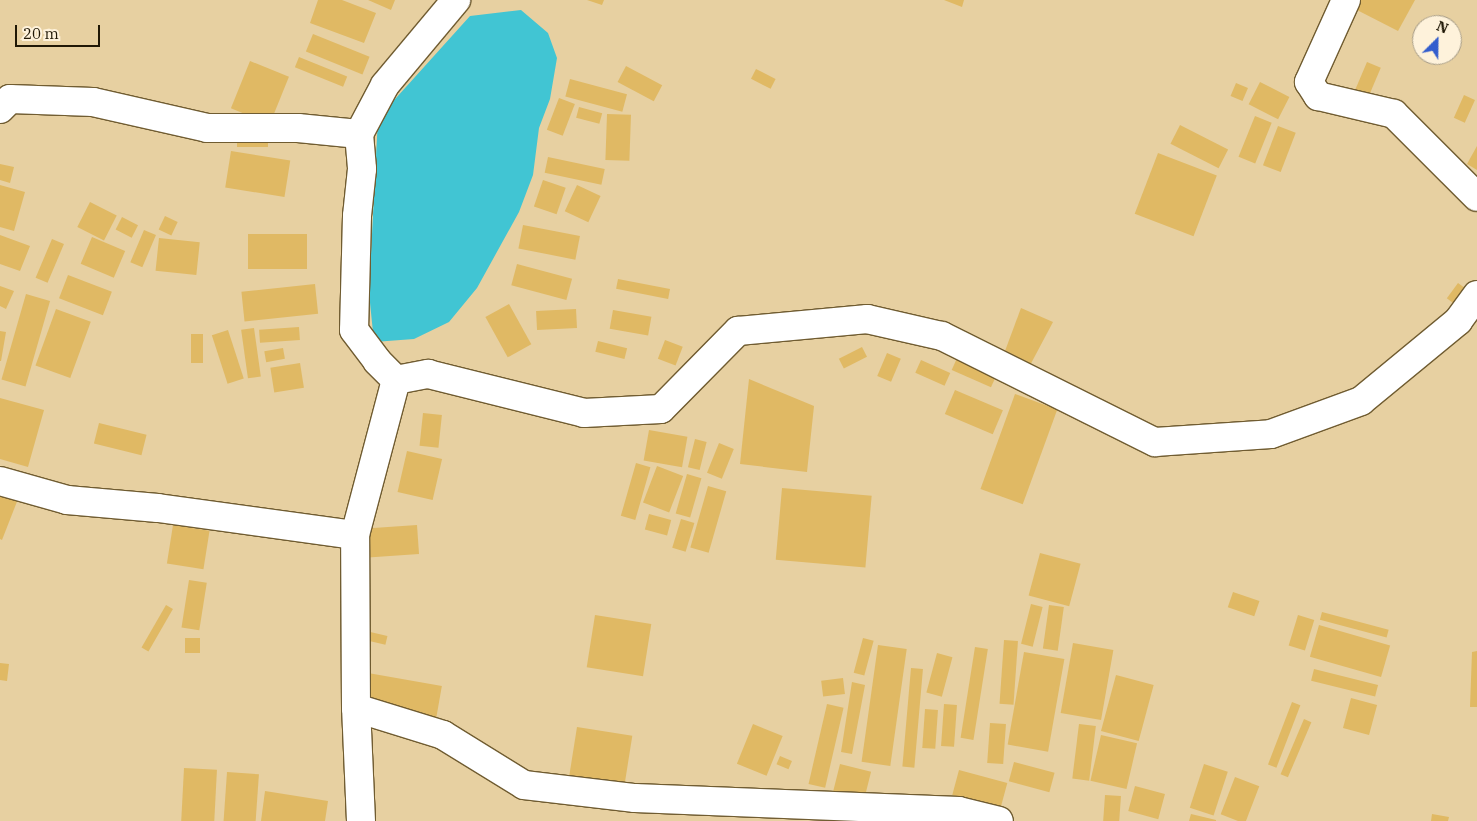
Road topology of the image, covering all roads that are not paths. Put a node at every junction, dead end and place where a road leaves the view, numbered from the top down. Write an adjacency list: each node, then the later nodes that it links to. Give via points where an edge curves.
1 (456, 0): 4 (street, via 385,85)
2 (1346, 0): 5 (street, via 1310,82 1318,96 1394,114)
3 (0, 109): 4 (street, via 10,99 92,102 207,128 298,128)
4 (359, 134): 7 (street, via 362,169 357,216 354,330)
5 (1477, 197)
6 (1477, 295): 7 (street, via 1458,321 1361,401 1271,434 1155,442 942,336 867,319 738,331 661,409 584,413 428,374)
7 (396, 380): 9 (street)
8 (0, 481): 9 (street, via 67,500 158,508)
9 (355, 535): 10 (street)
10 (356, 708): 11 (street); 12 (street, via 443,735 524,785 635,798 959,811)
11 (362, 821)
12 (999, 821)

